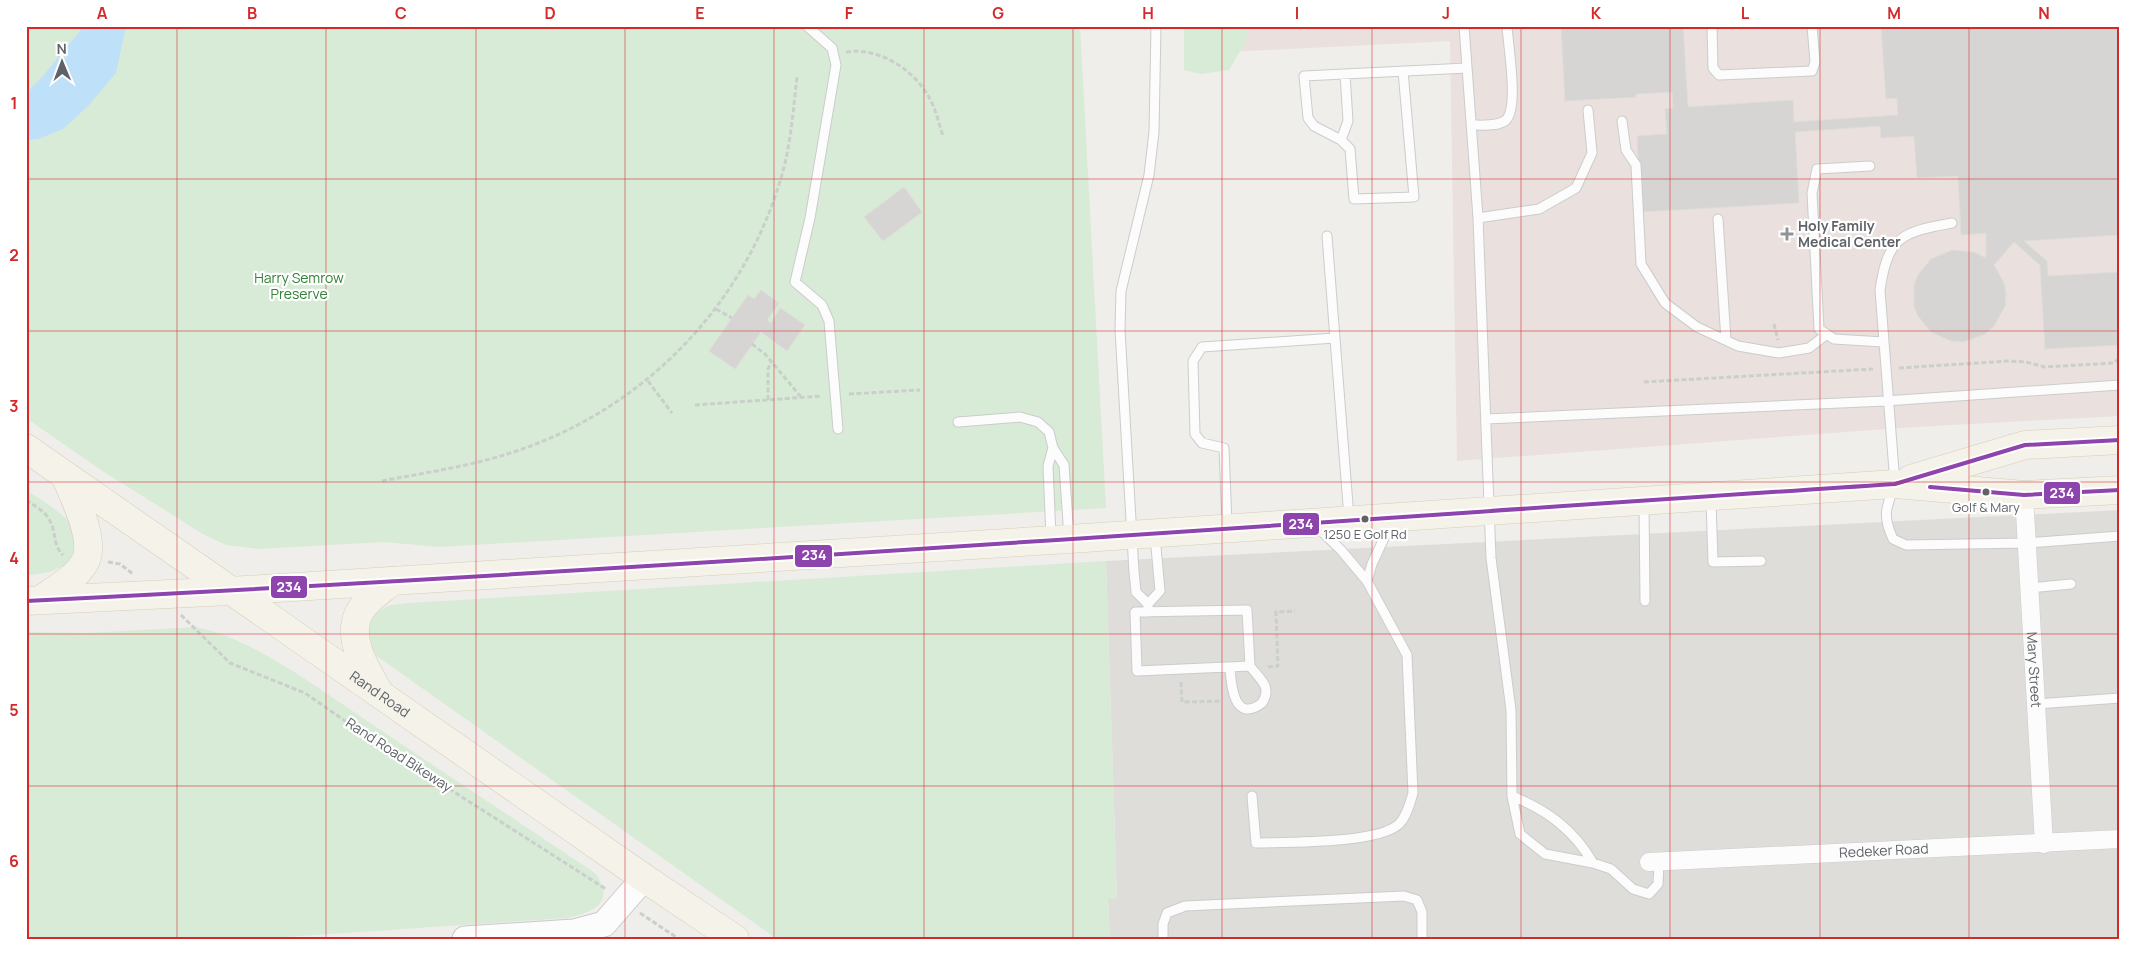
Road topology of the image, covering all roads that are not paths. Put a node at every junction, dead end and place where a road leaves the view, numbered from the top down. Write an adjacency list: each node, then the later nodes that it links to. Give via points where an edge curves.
1 (808, 26): 27 (lane, via 832,48 836,65 810,218 795,282 822,305 829,321)
2 (1156, 26): 42 (lane, via 1154,132 1149,175 1121,291 1120,330)
3 (1464, 26): 7 (lane)
4 (1507, 26): 12 (lane, via 1510,114 1505,121)
5 (1712, 26): 6 (lane, via 1713,68 1719,75 1812,71 1815,62)
6 (1812, 26)
7 (1467, 68): 8 (lane); 12 (lane)
8 (1403, 72): 9 (lane); 13 (lane, via 1414,197 1354,199 1350,150)
9 (1345, 74): 13 (lane, via 1348,121); 13 (lane, via 1304,76 1308,118 1314,126)
10 (1588, 110): 15 (lane, via 1592,153 1576,188 1538,209)
11 (1622, 121): 21 (lane, via 1626,150 1636,165 1641,264 1665,303 1697,327)
12 (1471, 125): 15 (lane)
13 (1341, 140)
14 (1870, 166): 19 (lane, via 1817,169 1812,193 1819,328)
15 (1478, 218): 25 (lane)
16 (1718, 219): 21 (lane)
17 (1952, 223): 22 (lane, via 1914,230 1898,241 1884,263 1880,290)
18 (1327, 236): 20 (lane)
19 (1827, 334): 21 (lane, via 1809,348 1779,353 1738,346); 22 (lane, via 1834,339)
20 (1335, 338): 39 (lane); 41 (lane, via 1202,347 1193,361 1195,434 1202,443 1224,448)
21 (1726, 340)
22 (1883, 342): 24 (lane)
23 (2120, 385): 24 (lane)
24 (1888, 400): 25 (lane); 32 (lane)
25 (1486, 419): 37 (lane)
26 (958, 422): 30 (lane, via 1020,417 1044,427 1049,432)
27 (838, 429)
28 (2120, 440): 32 (main road, via 2025,446)
29 (26, 448): 31 (main road, Rand Road)
30 (1053, 448): 44 (lane, via 1048,466); 44 (lane, via 1064,465)
31 (65, 476): 51 (main road, Rand Road); 52 (main road, via 85,527 88,551 85,561 67,582)
32 (1895, 484): 34 (main road); 35 (main road); 45 (lane, via 1885,513 1886,525 1893,539 1906,545)
33 (2120, 490): 34 (main road)
34 (2024, 495): 45 (street, Mary Street)
35 (1711, 496): 36 (main road); 46 (lane, via 1713,562)
36 (1644, 501): 37 (main road); 53 (lane)
37 (1489, 511): 38 (main road); 61 (lane, via 1490,558 1511,710)
38 (1394, 518): 39 (main road); 48 (lane)
39 (1350, 521): 40 (main road)
40 (1313, 523): 41 (main road); 48 (lane)
41 (1227, 529): 42 (main road)
42 (1143, 534): 44 (main road); 54 (lane, via 1136,592); 54 (lane, via 1160,591)
43 (2120, 536): 45 (lane)
44 (1060, 540): 47 (main road)
45 (2026, 543): 50 (street, Mary Street)
46 (1761, 562)
47 (392, 581): 51 (main road); 57 (main road, via 360,611 355,626 362,663)
48 (1367, 581): 60 (lane, via 1407,655 1413,793 1407,811 1399,824 1374,835 1256,843)
49 (2071, 584): 50 (lane)
50 (2029, 588): 59 (street, Mary Street)
51 (230, 591): 52 (main road); 57 (main road, Rand Road)
52 (33, 600)
53 (1646, 601)
54 (1148, 608): 55 (lane, via 1247,610); 56 (lane, via 1135,612 1137,671)
55 (1250, 666): 56 (lane); 56 (lane, via 1267,690 1262,703 1250,708 1234,698)
56 (1230, 667)
57 (381, 696): 66 (main road, Rand Road)
58 (2120, 698): 59 (lane)
59 (2036, 704): 63 (street, Mary Street)
60 (1252, 796)
61 (1512, 796): 65 (lane, via 1539,807 1566,828 1582,843); 65 (lane, via 1520,834 1544,854)
62 (2120, 839): 63 (street, Redeker Road)
63 (2044, 844): 64 (street, Redeker Road)
64 (1654, 862): 65 (lane, via 1658,884 1649,894 1633,889 1611,869)
65 (1593, 863)
66 (644, 878): 67 (street, via 604,924 574,932); 68 (main road, Rand Road)
67 (464, 939)
68 (735, 939)
69 (1163, 939): 70 (lane, via 1167,913 1184,906 1404,896 1417,900 1422,912)
70 (1422, 939)

